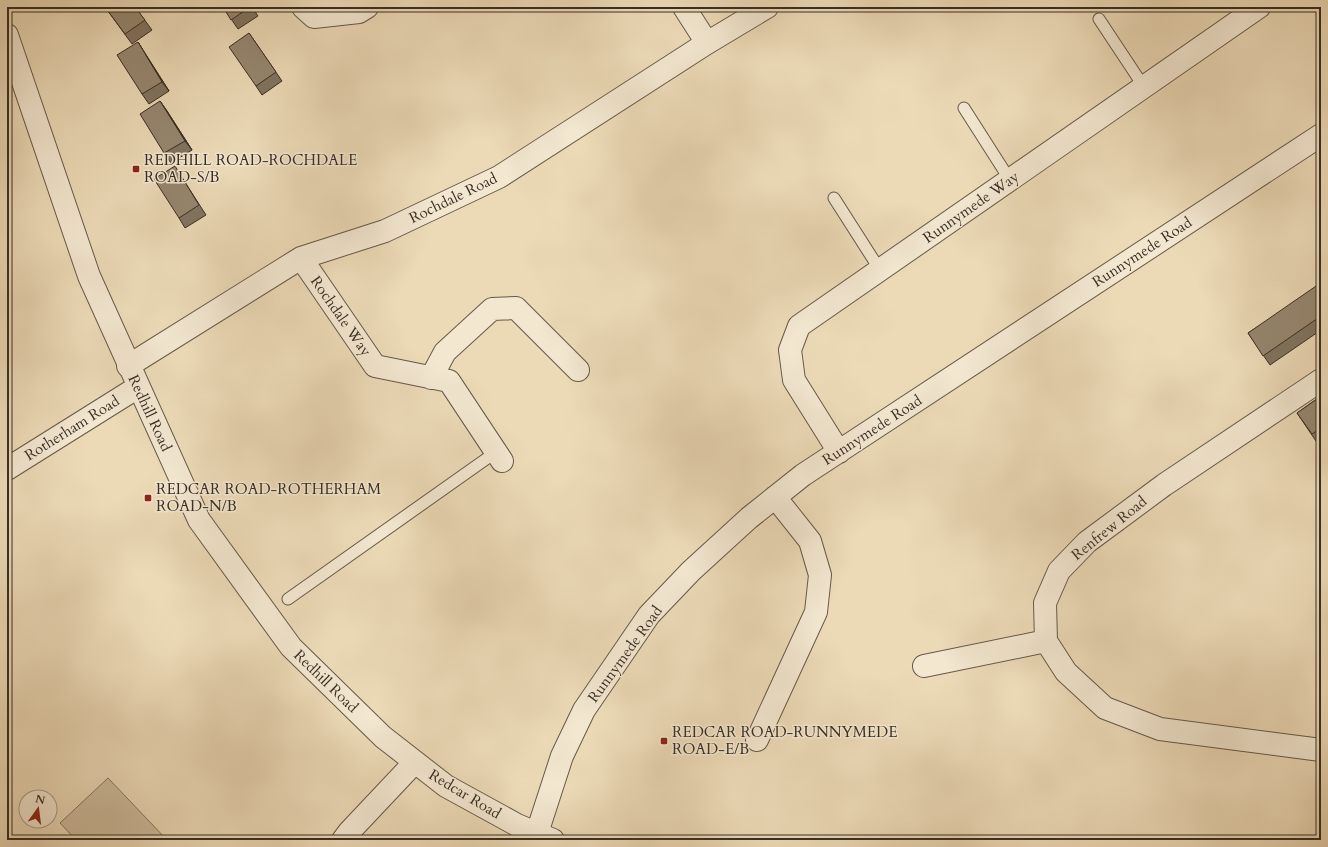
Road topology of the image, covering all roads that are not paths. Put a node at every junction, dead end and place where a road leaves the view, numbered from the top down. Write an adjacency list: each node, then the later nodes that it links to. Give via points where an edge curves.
1 (303, 7): 2 (street, via 314,17 359,12)
2 (367, 7)
3 (684, 7): 8 (street)
4 (767, 7): 8 (street, Rochdale Road)
5 (1259, 7): 9 (street, Runnymede Way)
6 (1099, 19): 9 (lane)
7 (7, 35): 16 (street, Redhill Road, via 88,276)
8 (707, 42): 14 (street, Rochdale Road, via 499,177 385,231)
9 (1144, 87): 12 (street, Runnymede Way)
10 (964, 108): 12 (lane)
11 (1321, 135): 21 (street, Runnymede Road)
12 (1010, 180): 15 (street, Runnymede Way)
13 (834, 198): 15 (lane)
14 (301, 258): 16 (street, Rochdale Road); 18 (street, Rochdale Way, via 375,366)
15 (880, 270): 21 (street, Runnymede Way, via 799,326 790,350 794,380)
16 (128, 366): 20 (street, Redhill Road)
17 (578, 370): 18 (street, via 516,308 492,309 445,352)
18 (432, 378): 22 (street, Rochdale Way, via 448,381)
19 (1321, 380): 26 (street, Renfrew Road, via 1164,485 1087,542 1059,571 1045,603)
20 (138, 387): 23 (street, Rotherham Road); 28 (street, Redhill Road, via 199,520 291,647)
21 (839, 452): 24 (street, Runnymede Road)
22 (499, 456): 25 (lane)
23 (7, 469)
24 (775, 497): 29 (street, via 810,541 820,575 816,612); 32 (street, Runnymede Road, via 703,560 649,615 584,710 562,756)
25 (288, 599)
26 (1046, 641): 27 (street); 30 (street, via 1066,672 1106,708 1160,729)
27 (924, 666)
28 (383, 737): 31 (street, Redcar Road)
29 (757, 740)
30 (1321, 750)
31 (415, 762): 32 (street, Redcar Road, via 446,786 517,825); 33 (street)
32 (545, 837)
33 (344, 840)

